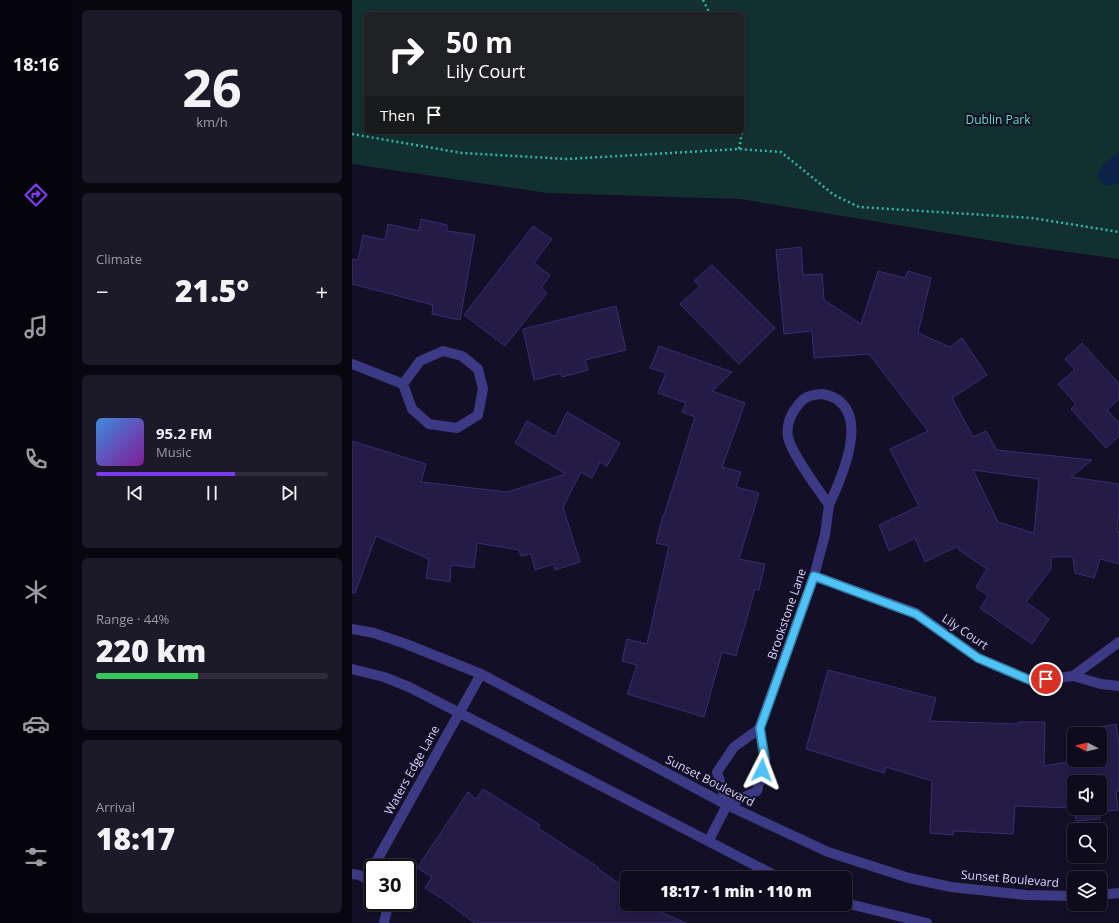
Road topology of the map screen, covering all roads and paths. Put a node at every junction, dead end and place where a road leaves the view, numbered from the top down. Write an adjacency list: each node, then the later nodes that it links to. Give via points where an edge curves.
1 (703, 0): 2 (path)
2 (709, 12)
3 (352, 134): 5 (path, via 462,153 567,159)
4 (742, 134): 5 (path)
5 (739, 149): 6 (path, via 781,152 834,195 859,206 1032,218)
6 (1119, 232)
7 (352, 364): 8 (street)
8 (403, 384): 8 (street, via 412,409 429,424 456,428 478,415 484,389 478,369 462,356 443,351 420,361)
9 (829, 505): 9 (street, Brookstone Lane, via 787,436 792,412 809,395 822,394 839,400 847,409 851,421 847,458 842,477); 10 (street, Brookstone Lane, via 825,534)
10 (814, 576): 15 (street, Lily Court, via 916,614 978,658 1032,681); 18 (street, Brookstone Lane)
11 (352, 629): 14 (street, Sunset Boulevard, via 374,633 406,644)
12 (1119, 642): 15 (street)
13 (352, 670): 17 (street, via 384,677)
14 (481, 674): 17 (street, Waters Edge Lane); 19 (street, Sunset Boulevard)
15 (1074, 676): 16 (street)
16 (1119, 686)
17 (459, 712): 20 (street); 21 (street, Waters Edge Lane)
18 (760, 728): 19 (street, via 734,746 717,772); 19 (street, Brookstone Lane, via 765,760 757,791)
19 (727, 805): 20 (street); 27 (street, Sunset Boulevard, via 828,852 909,878 988,892)
20 (709, 840): 22 (street)
21 (381, 859)
22 (765, 871)
23 (352, 874): 24 (street, Waters Edge Lane)
24 (364, 877)
25 (1119, 893): 26 (street)
26 (1107, 894)
27 (1067, 896)
28 (852, 905): 31 (street)
29 (387, 911): 30 (street)
30 (384, 923)
31 (927, 923)

